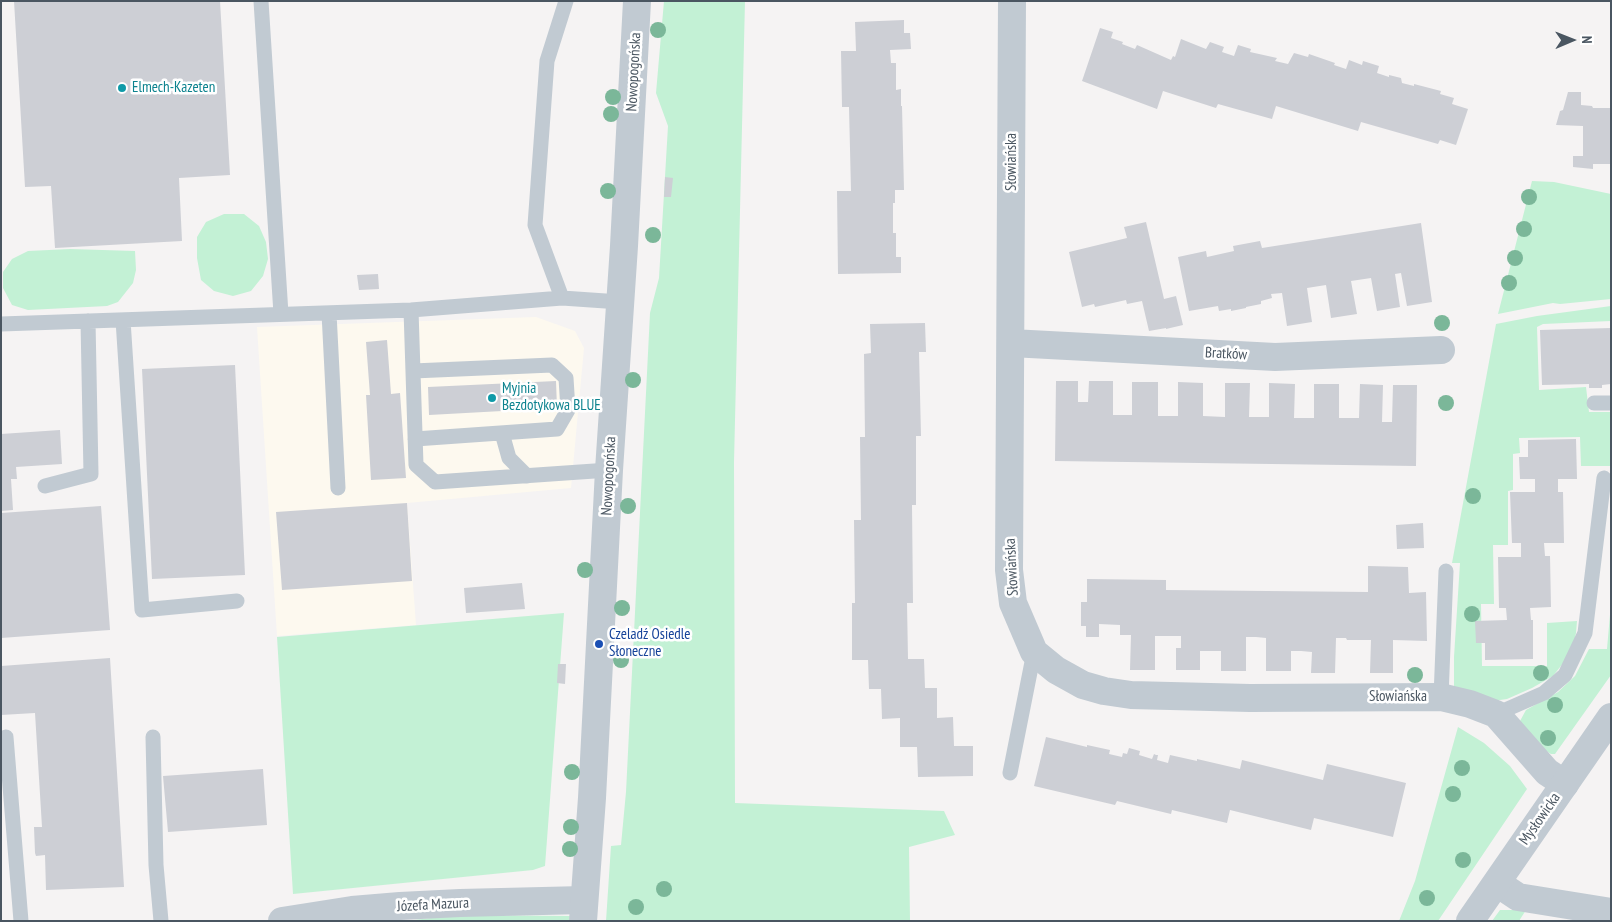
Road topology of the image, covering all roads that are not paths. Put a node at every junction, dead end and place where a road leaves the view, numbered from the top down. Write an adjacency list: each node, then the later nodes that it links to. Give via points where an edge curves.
1 (261, 1): 9 (lane)
2 (566, 1): 5 (lane, via 547,61 535,225)
3 (637, 1): 6 (street, Nowopogońska)
4 (1012, 1): 13 (street, Słowiańska)
5 (562, 298): 6 (lane); 7 (lane)
6 (620, 302): 20 (street, Nowopogońska)
7 (411, 310): 8 (lane); 15 (lane)
8 (328, 313): 9 (lane); 24 (lane)
9 (281, 314): 10 (lane)
10 (123, 320): 11 (lane); 26 (lane, via 142,610)
11 (88, 321): 12 (lane); 23 (lane, via 91,474)
12 (1, 324)
13 (1011, 343): 14 (street, Bratków, via 1275,357); 27 (street, Słowiańska, via 1009,570 1013,603)
14 (1440, 350)
15 (413, 371): 18 (lane, via 552,365 566,378 568,410 557,429); 19 (lane)
16 (1594, 403): 17 (lane)
17 (1611, 403)
18 (502, 433): 19 (lane); 21 (lane, via 509,458)
19 (415, 439): 21 (lane, via 416,465 435,482)
20 (608, 470): 21 (lane); 36 (street, Nowopogońska, via 592,798)
21 (527, 476)
22 (1604, 478): 29 (lane, via 1586,633 1565,675 1544,693)
23 (45, 486)
24 (338, 488)
25 (1446, 571): 28 (lane)
26 (237, 601)
27 (1034, 652): 28 (street, Słowiańska, via 1056,670 1083,685 1131,695); 33 (lane)
28 (1441, 697): 29 (street, Słowiańska)
29 (1496, 714): 34 (street, via 1546,772)
30 (1611, 718): 34 (street, Mysłowicka)
31 (6, 737): 38 (lane)
32 (153, 737): 39 (lane, via 156,865)
33 (1010, 773)
34 (1565, 784): 35 (street, Mysłowicka)
35 (1497, 883): 37 (street, via 1518,898); 41 (street, Mysłowicka)
36 (583, 911): 40 (street, Józefa Mazura, via 460,902 352,910)
37 (1611, 912)
38 (21, 921)
39 (161, 921)
40 (282, 921)
41 (1470, 921)

